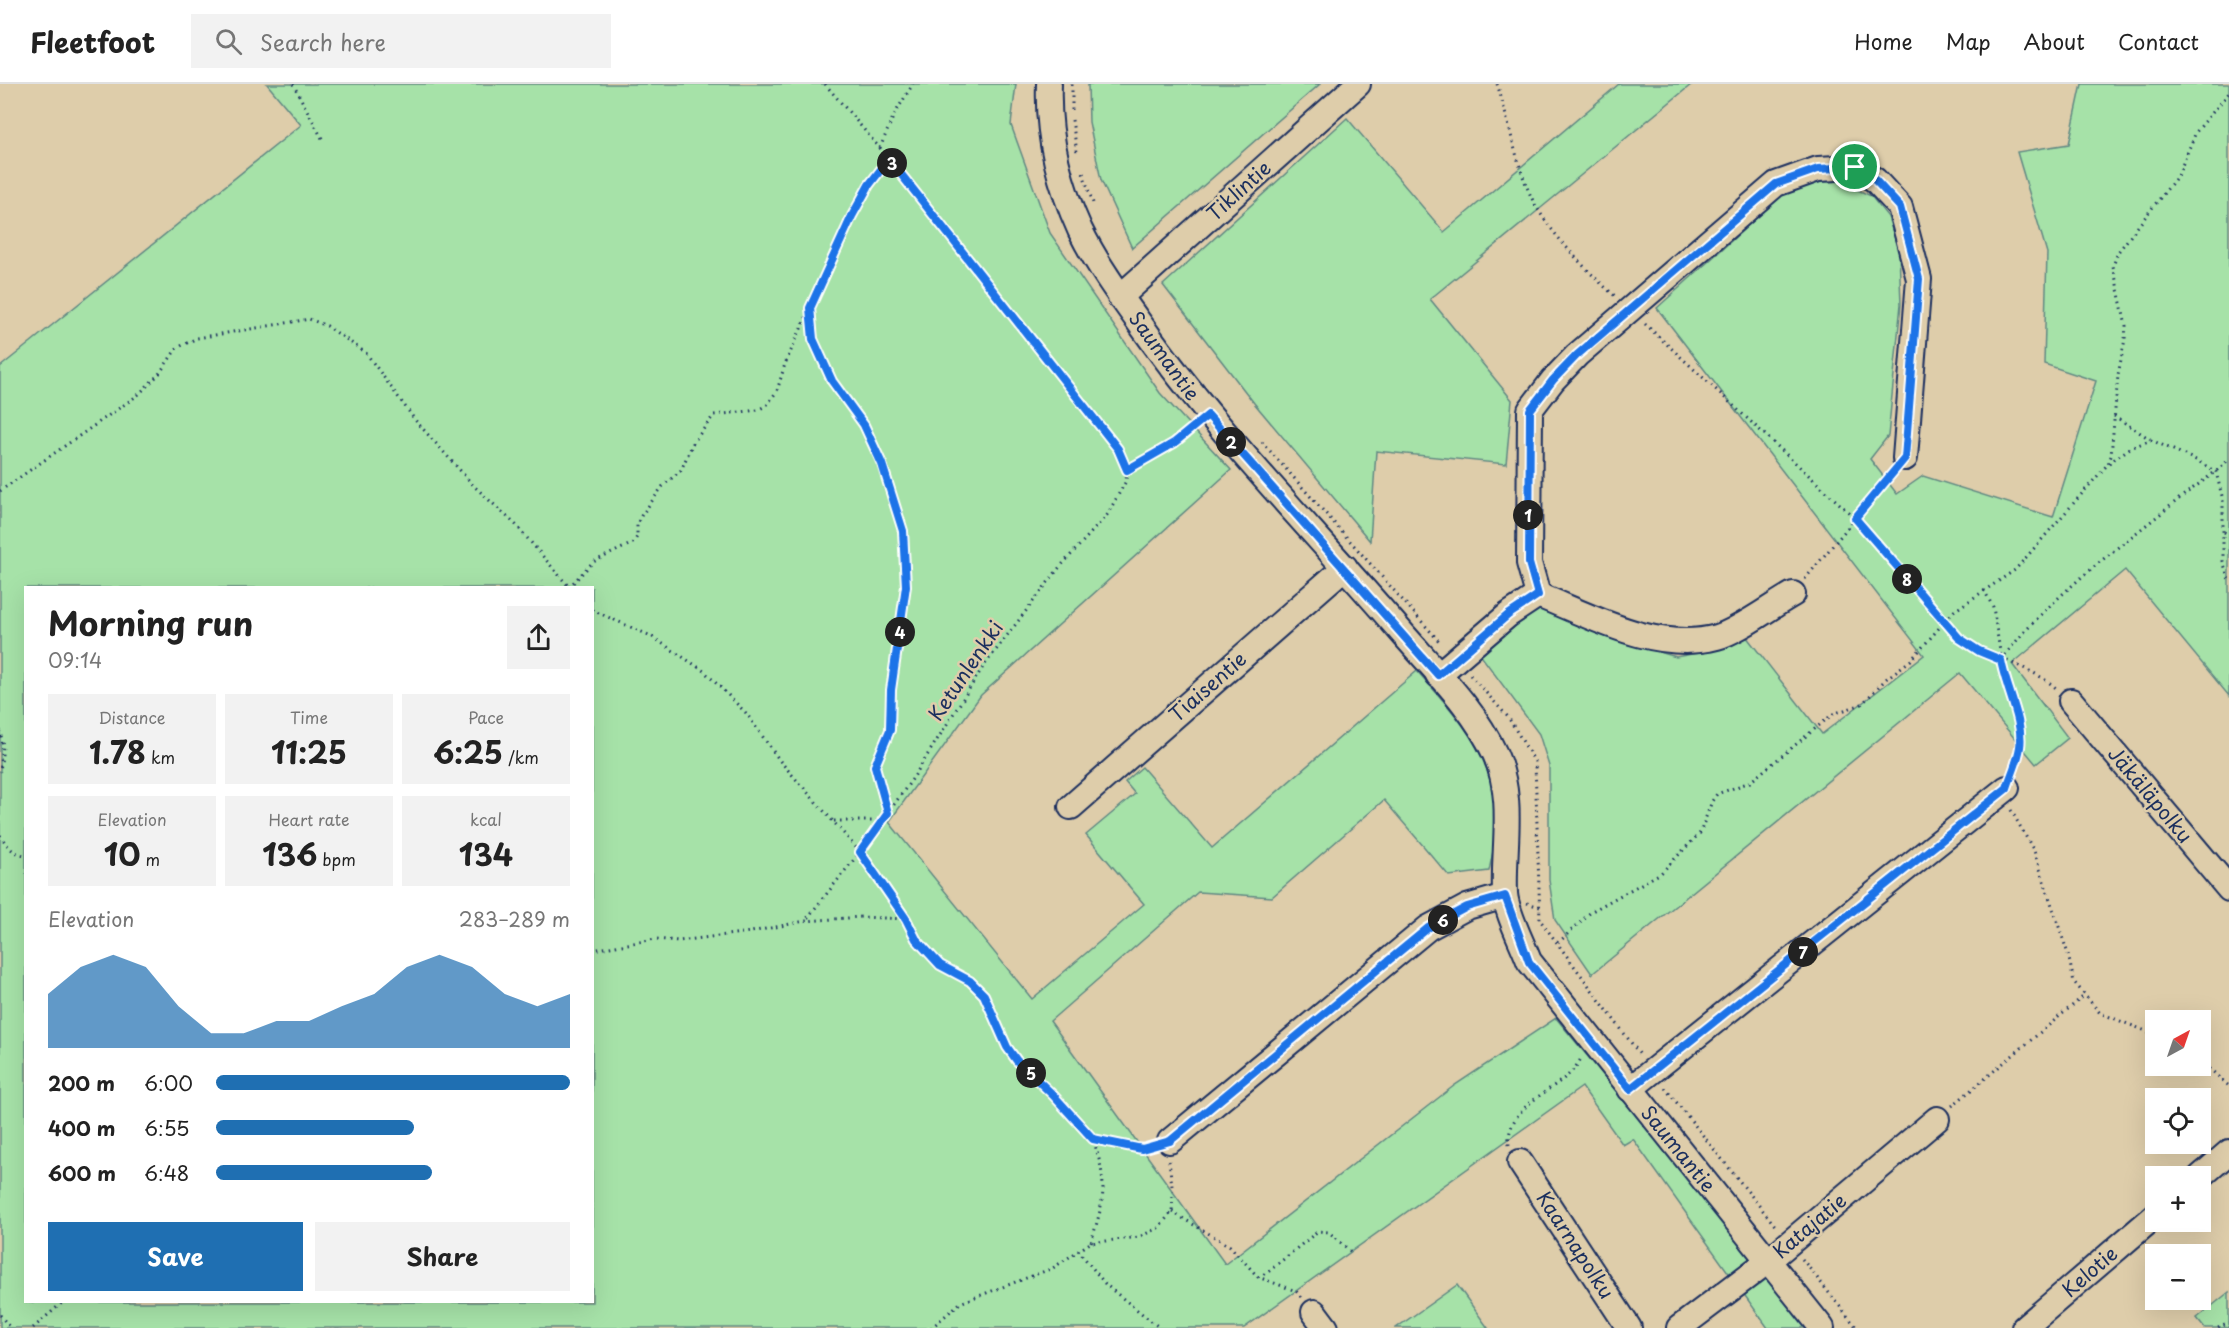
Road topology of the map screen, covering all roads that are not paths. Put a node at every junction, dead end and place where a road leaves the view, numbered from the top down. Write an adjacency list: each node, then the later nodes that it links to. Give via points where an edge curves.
1 (1048, 84): 3 (street, Saumantie, via 1048,114 1060,176 1080,230)
2 (1350, 86): 3 (street, Tiklintie)
3 (1120, 297): 5 (street, Saumantie, via 1208,415)
4 (1905, 458): 7 (street, via 1919,279 1900,207 1875,180 1855,167 1818,169 1776,184 1561,372 1530,410 1529,563)
5 (1345, 567): 8 (street, Saumantie); 11 (street, Tiaisentie)
6 (1793, 594): 7 (street, via 1719,637 1677,643 1616,627)
7 (1538, 595): 8 (street)
8 (1446, 667): 13 (street, Saumantie, via 1495,755 1508,798)
9 (2071, 701): 12 (street, Jäkäläpolku)
10 (2003, 791): 14 (street)
11 (1071, 807)
12 (2229, 889)
13 (1505, 896): 14 (street, Saumantie, via 1529,962); 16 (street, via 1467,907 1428,928)
14 (1630, 1089): 21 (street, Saumantie)
15 (1937, 1119): 21 (street, Katajatie)
16 (1170, 1141)
17 (2229, 1152): 19 (street)
18 (1520, 1162): 22 (street, Kaarnapolku)
19 (2211, 1168)
20 (2145, 1224): 25 (street, Kelotie)
21 (1768, 1261): 23 (street, Katajatie); 24 (street, Saumantie)
22 (1629, 1328)
23 (1678, 1328)
24 (1822, 1328)
25 (2024, 1328)

